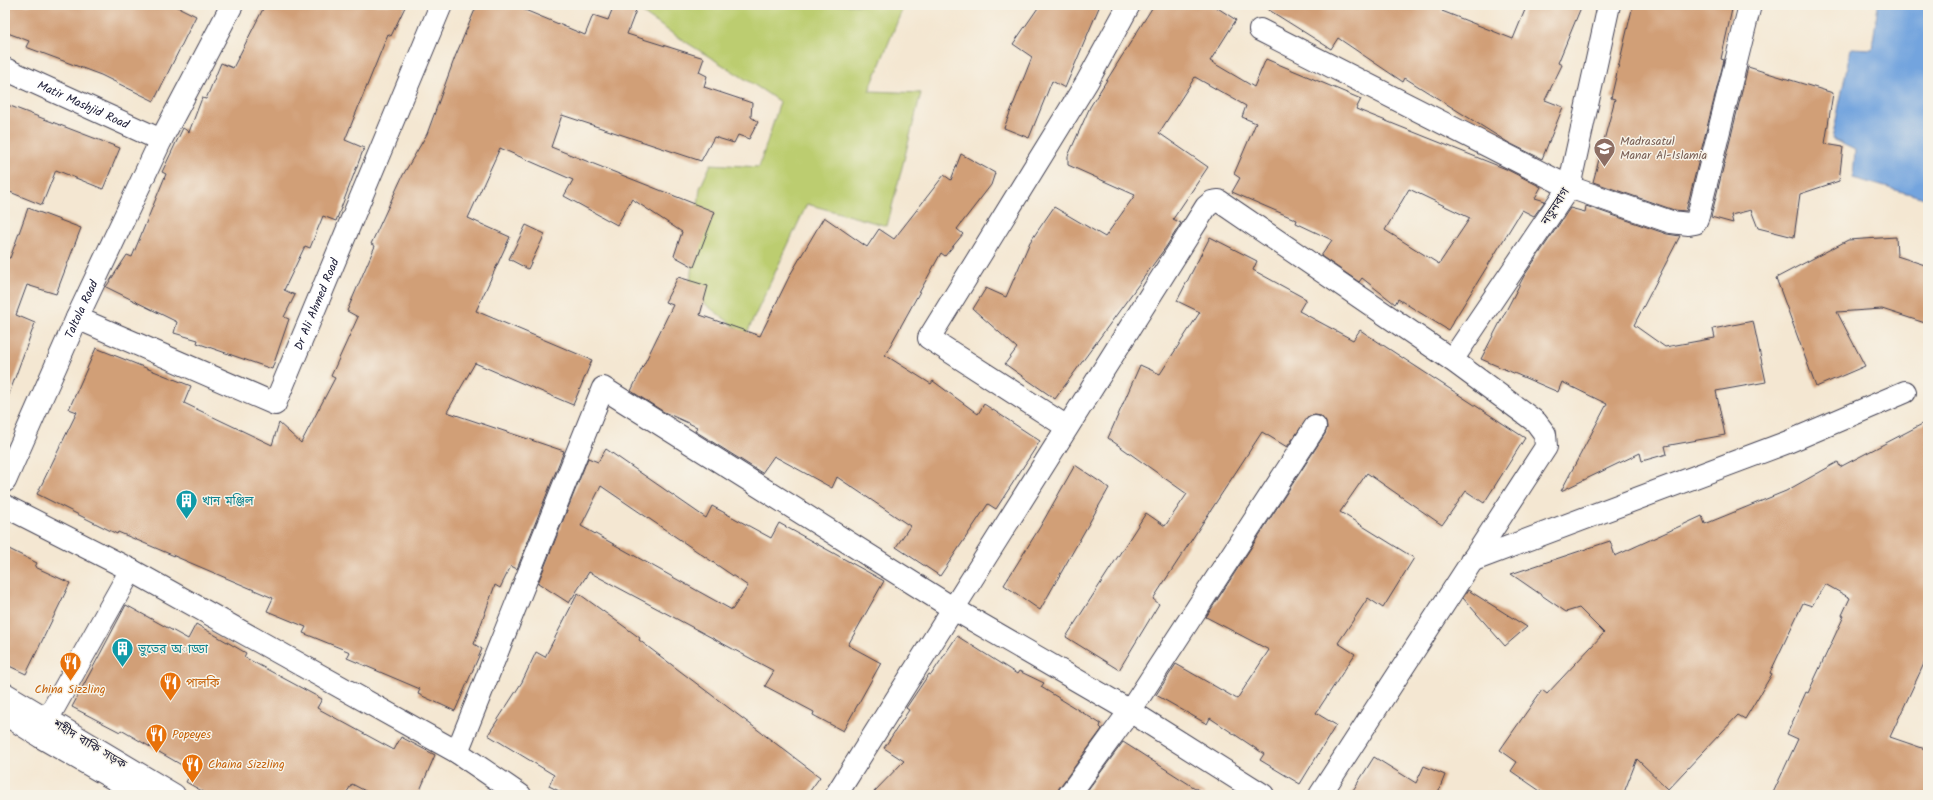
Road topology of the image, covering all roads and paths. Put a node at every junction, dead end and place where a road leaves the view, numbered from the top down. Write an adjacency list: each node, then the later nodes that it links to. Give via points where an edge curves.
1 (232, 5): 8 (street, Taltola Road)
2 (441, 5): 10 (street, Dr Ali Ahmed Road, via 275,404)
3 (1129, 5): 13 (street, via 1087,82 929,338)
4 (1609, 5): 9 (street, নতুনবাগ)
5 (1750, 5): 9 (street, via 1695,223 1671,222)
6 (1260, 30): 9 (street)
7 (5, 69): 8 (street, Matir Mashjid Road)
8 (161, 140): 10 (street, Taltola Road)
9 (1569, 187): 11 (street, নতুনবাগ)
10 (77, 318): 15 (street, Taltola Road)
11 (1452, 360): 13 (street, via 1219,201 1212,202 1206,207); 17 (street, via 1536,422 1545,434 1546,447)
12 (1905, 392): 17 (street, via 1788,442)
13 (1067, 427): 19 (street)
14 (1316, 427): 21 (street)
15 (5, 481)
16 (5, 506): 18 (street)
17 (1471, 561): 31 (street)
18 (131, 570): 23 (street); 24 (street)
19 (954, 609): 21 (street); 24 (street, via 603,388); 28 (street)
20 (5, 694): 23 (street, শহীদ বাকি সড়ক)
21 (1130, 711): 29 (street); 30 (street)
22 (5, 714): 25 (street, শহীদ বাকি সড়ক)
23 (48, 718): 26 (street, শহীদ বাকি সড়ক)
24 (457, 752): 27 (street)
25 (142, 795)
26 (174, 795)
27 (520, 795)
28 (836, 795)
29 (1069, 795)
30 (1263, 795)
31 (1320, 795)

